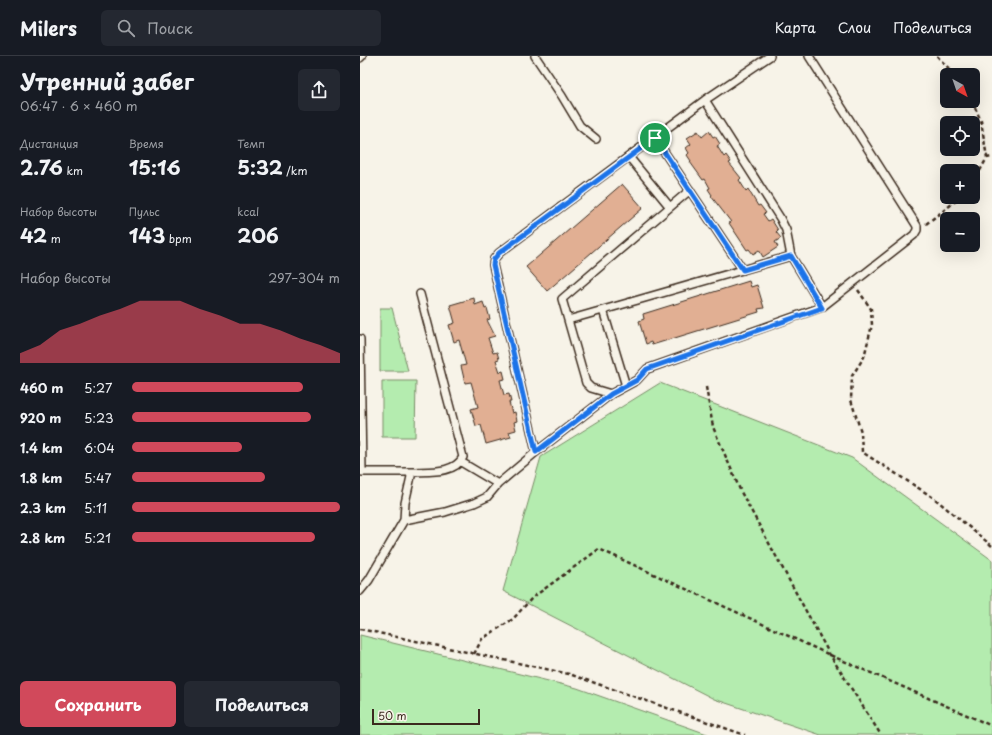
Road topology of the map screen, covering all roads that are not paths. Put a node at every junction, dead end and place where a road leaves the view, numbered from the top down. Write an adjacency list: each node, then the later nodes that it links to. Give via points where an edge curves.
1 (535, 56): 6 (lane, via 580,126)
2 (770, 56): 4 (lane)
3 (809, 56): 13 (lane, via 917,226 914,235)
4 (705, 100): 5 (lane); 10 (lane, via 780,218 786,230)
5 (655, 138): 7 (lane); 8 (lane)
6 (596, 140)
7 (629, 157): 9 (lane); 19 (lane, via 494,259 493,265)
8 (690, 190): 9 (lane); 11 (lane)
9 (670, 207): 15 (lane, via 562,299)
10 (791, 256): 11 (lane); 13 (lane)
11 (743, 270): 14 (lane)
12 (420, 294): 20 (lane, via 463,457)
13 (822, 308): 17 (lane, via 647,369 637,380)
14 (603, 310): 15 (lane); 17 (lane)
15 (568, 320): 18 (lane, via 586,383 591,388)
16 (360, 339): 21 (lane)
17 (626, 386): 18 (lane)
18 (611, 394): 19 (lane)
19 (536, 452): 23 (lane)
20 (461, 462): 22 (lane, via 453,468); 23 (lane)
21 (361, 472): 22 (lane)
22 (412, 472): 24 (lane)
23 (498, 484): 24 (lane, via 487,497 474,503)
24 (404, 520): 25 (lane, via 370,580)
25 (360, 591)

